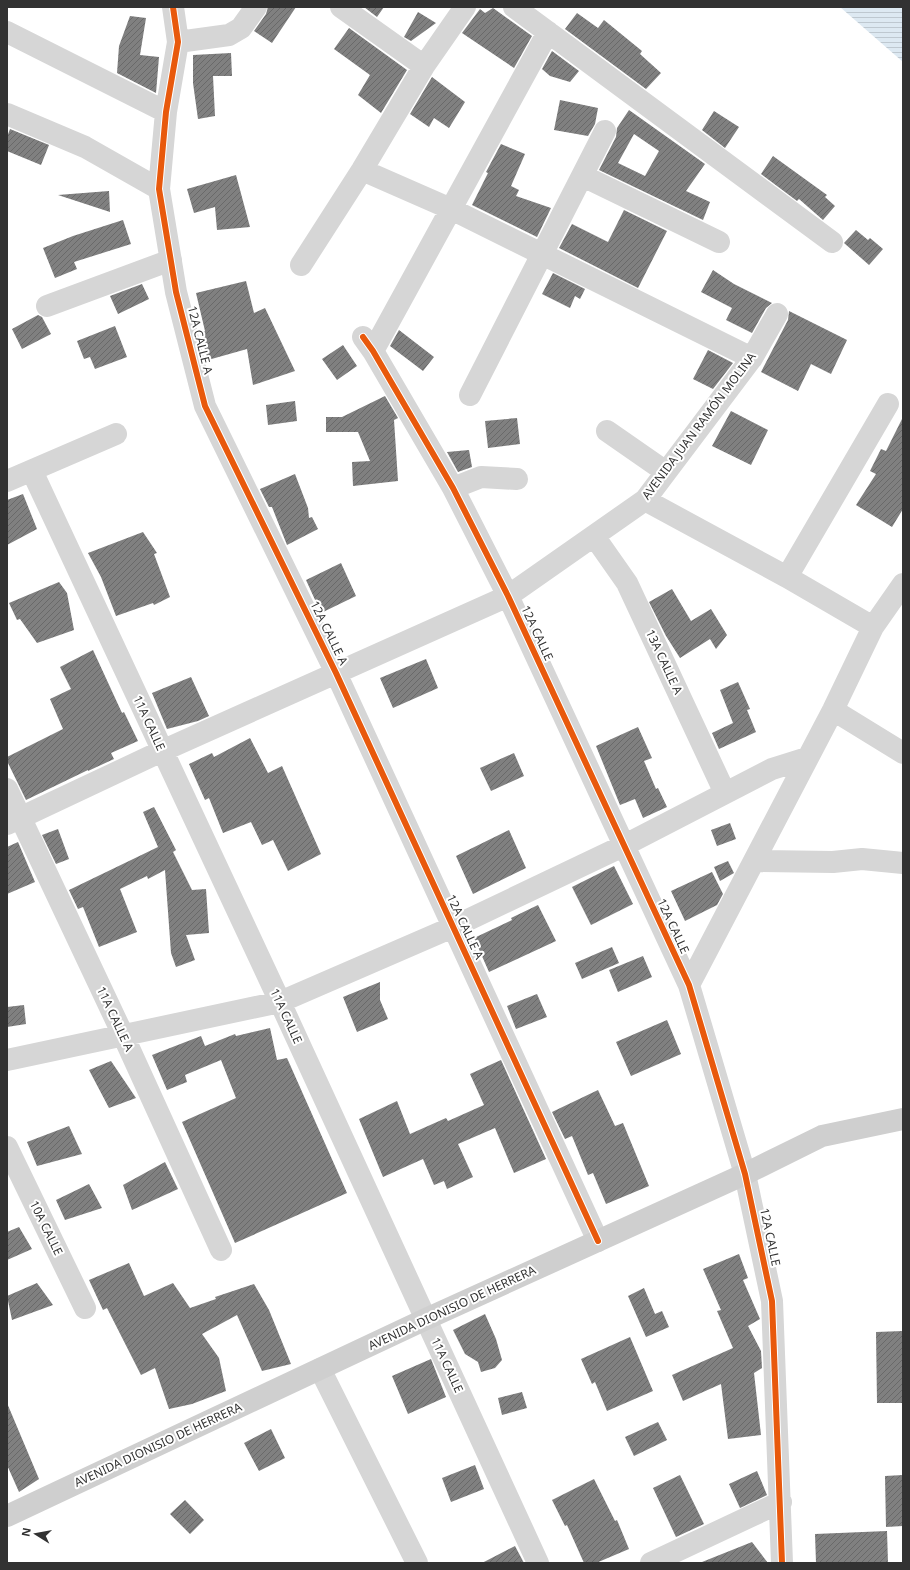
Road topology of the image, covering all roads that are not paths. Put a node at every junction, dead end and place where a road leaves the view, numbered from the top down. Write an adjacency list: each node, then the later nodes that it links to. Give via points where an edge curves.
1 (173, 7): 8 (street, 12A CALLE A)
2 (256, 7): 8 (street, via 241,28 229,35)
3 (341, 7): 9 (street)
4 (465, 7): 9 (street)
5 (514, 7): 7 (street)
6 (7, 32): 10 (street)
7 (548, 32): 16 (street); 18 (street)
8 (178, 42): 10 (street, 12A CALLE A)
9 (424, 66): 13 (street)
10 (166, 112): 15 (street, 12A CALLE A)
11 (7, 114): 15 (street, via 85,147)
12 (605, 131): 14 (street)
13 (362, 170): 16 (street); 21 (street)
14 (583, 176): 17 (street); 19 (street)
15 (159, 189): 20 (street, 12A CALLE A)
16 (451, 209): 19 (street); 33 (street, 12A CALLE, via 368,344)
17 (719, 242)
18 (832, 242)
19 (542, 254): 24 (street); 25 (street)
20 (171, 260): 22 (street); 40 (street, 12A CALLE A, via 176,292 205,406)
21 (301, 265)
22 (47, 306)
23 (777, 314): 24 (street, AVENIDA JUAN RAMÓN MOLINA)
24 (752, 358): 30 (street, AVENIDA JUAN RAMÓN MOLINA)
25 (470, 395)
26 (888, 404): 36 (street)
27 (607, 431): 30 (street)
28 (116, 434): 29 (street)
29 (32, 471): 32 (street); 42 (street, 11A CALLE)
30 (666, 472): 34 (street, AVENIDA JUAN RAMÓN MOLINA)
31 (517, 479): 33 (street, via 481,477)
32 (7, 481)
33 (453, 488): 38 (street, 12A CALLE)
34 (645, 500): 35 (street, AVENIDA JUAN RAMÓN MOLINA); 36 (street)
35 (594, 536): 38 (street, AVENIDA JUAN RAMÓN MOLINA); 46 (street, 13A CALLE A, via 627,583)
36 (787, 577): 39 (street)
37 (903, 584): 39 (street)
38 (508, 596): 40 (street, AVENIDA JUAN RAMÓN MOLINA); 48 (street, 12A CALLE)
39 (873, 627): 41 (street)
40 (336, 673): 42 (street, AVENIDA JUAN RAMÓN MOLINA); 51 (street, 12A CALLE A)
41 (834, 710): 43 (street); 44 (street)
42 (162, 751): 47 (street, AVENIDA JUAN RAMÓN MOLINA); 53 (street, 11A CALLE)
43 (903, 753)
44 (807, 758): 46 (street, via 772,769); 49 (street)
45 (7, 789): 47 (street, 11A CALLE A)
46 (725, 793): 48 (street)
47 (14, 821): 54 (street, 11A CALLE A)
48 (623, 846): 51 (street); 52 (street, 12A CALLE)
49 (754, 861): 50 (street, via 862,860); 52 (street)
50 (903, 863)
51 (453, 927): 53 (street); 59 (street, 12A CALLE A)
52 (689, 985): 58 (street, 12A CALLE)
53 (280, 1002): 54 (street); 62 (street, 11A CALLE)
54 (123, 1035): 55 (street); 60 (street, 11A CALLE A)
55 (7, 1060)
56 (903, 1119): 58 (street, AVENIDA DIONISIO DE HERRERA, via 822,1136)
57 (7, 1147): 61 (street, 10A CALLE)
58 (745, 1174): 59 (street, AVENIDA DIONISIO DE HERRERA); 64 (street, 12A CALLE, via 772,1301)
59 (598, 1241): 62 (street, AVENIDA DIONISIO DE HERRERA)
60 (221, 1250)
61 (85, 1308)
62 (426, 1319): 63 (street, AVENIDA DIONISIO DE HERRERA); 67 (street, 11A CALLE)
63 (320, 1368): 65 (street, AVENIDA DIONISIO DE HERRERA); 66 (street)
64 (781, 1502): 68 (street); 69 (street, 12A CALLE)
65 (7, 1516)
66 (417, 1563)
67 (538, 1563)
68 (651, 1563)
69 (782, 1563)

